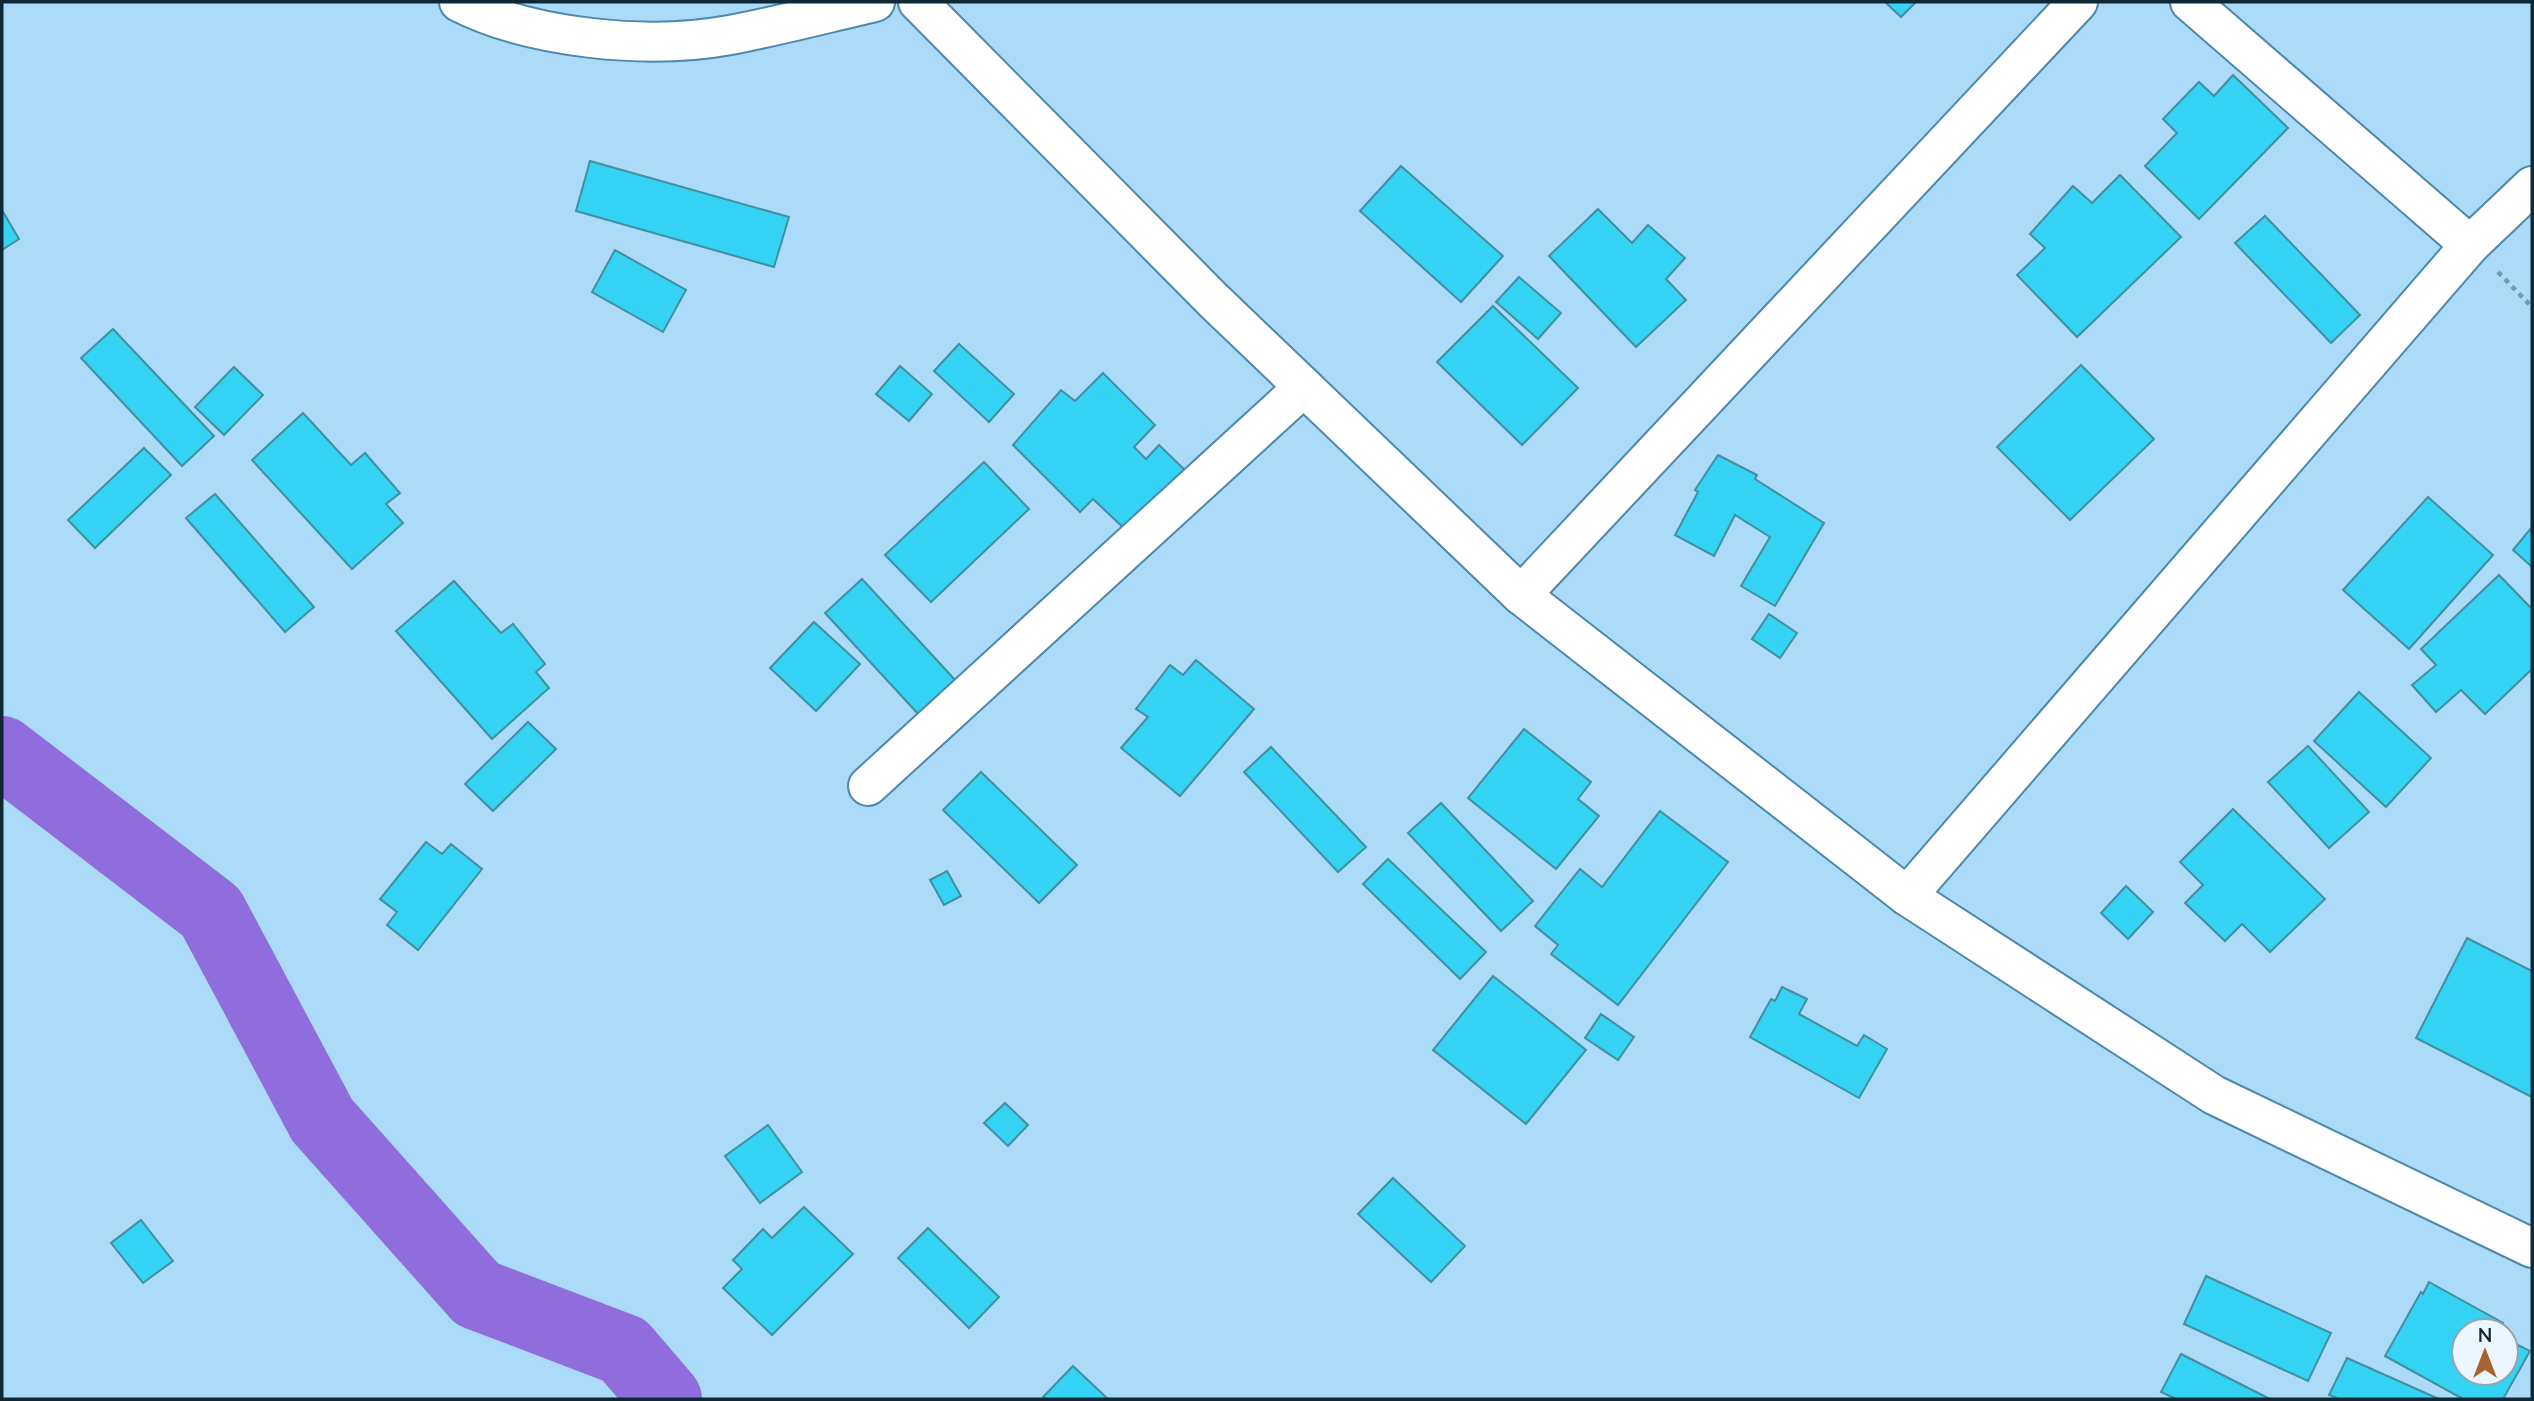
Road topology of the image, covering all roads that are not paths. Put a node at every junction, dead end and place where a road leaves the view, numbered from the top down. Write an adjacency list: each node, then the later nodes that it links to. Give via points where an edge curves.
1 (458, 2): 2 (street, via 543,31 660,43 728,36)
2 (875, 2)
3 (918, 2): 8 (street)
4 (2078, 2): 9 (street)
5 (2190, 2): 7 (street)
6 (2532, 186): 7 (street)
7 (2470, 245): 11 (street)
8 (1304, 387): 9 (street); 10 (street)
9 (1521, 595): 11 (street)
10 (868, 786)
11 (1907, 896): 12 (street, via 2214,1096)
12 (2532, 1248)

